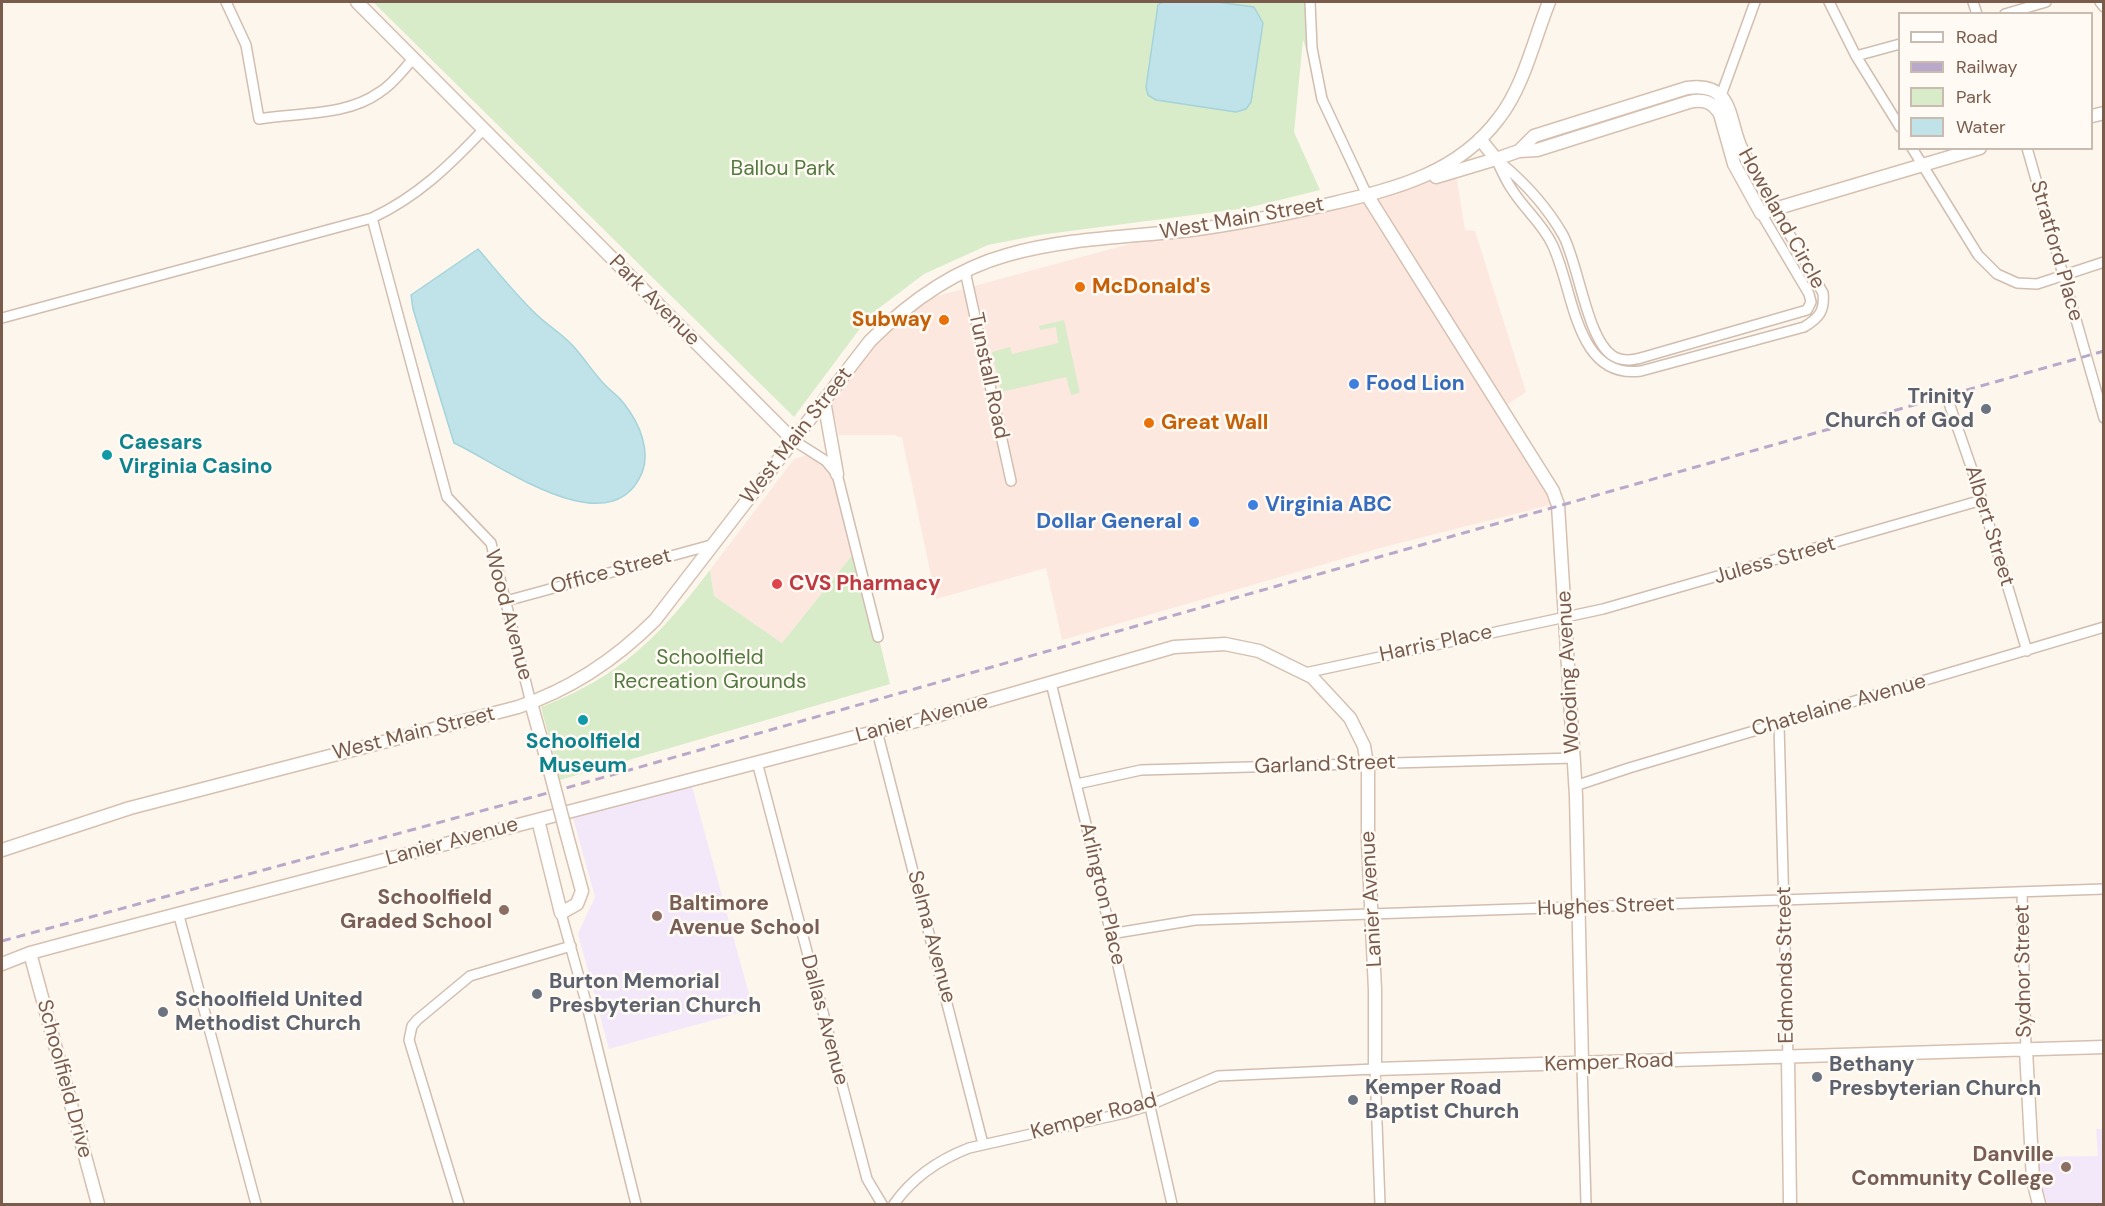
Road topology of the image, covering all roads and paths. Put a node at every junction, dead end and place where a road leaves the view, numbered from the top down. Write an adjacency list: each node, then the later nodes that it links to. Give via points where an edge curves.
1 (226, 2): 13 (street, via 246,45 259,119 311,114 356,104 389,86)
2 (1309, 2): 27 (street, via 1312,48 1322,99)
3 (1549, 2): 19 (street, West Main Street, via 1511,98)
4 (1755, 2): 14 (street)
5 (1829, 2): 12 (street)
6 (2046, 2): 10 (street)
7 (2100, 2): 9 (street)
8 (361, 4): 13 (street, Park Avenue)
9 (2103, 7)
10 (2012, 12)
11 (1898, 44): 12 (street)
12 (1856, 56): 16 (street)
13 (413, 59): 18 (street, Park Avenue)
14 (1718, 102): 15 (street, via 1705,88 1696,87); 17 (street, via 1698,100); 28 (street, Howeland Circle, via 1732,112 1740,147); 29 (street, Howeland Circle, via 1734,164)
15 (1609, 112): 17 (street); 23 (street, via 1534,136)
16 (1898, 125)
17 (1614, 126): 23 (street, via 1537,150)
18 (483, 130): 30 (street, via 434,180); 50 (street, Park Avenue)
19 (1480, 140): 24 (street, Howeland Circle); 26 (street, West Main Street, via 1448,165)
20 (1913, 150): 25 (street)
21 (1973, 150): 25 (street)
22 (2028, 150): 37 (street, Stratford Place)
23 (1520, 151): 24 (street)
24 (1496, 159): 26 (street); 31 (street, Howeland Circle, via 1525,183); 32 (street, Howeland Circle, via 1511,189)
25 (1923, 165): 28 (street); 37 (street, via 1978,255 1996,274 2027,285)
26 (1406, 184): 27 (street, West Main Street)
27 (1367, 195): 35 (street, West Main Street, via 1230,225 1030,249); 56 (street, Wooding Avenue, via 1553,491 1560,515)
28 (1775, 209): 29 (street); 34 (street, Howeland Circle)
29 (1761, 213): 36 (street, Howeland Circle)
30 (372, 218): 40 (street); 55 (street, Wood Avenue, via 447,497 490,543)
31 (1558, 228): 32 (street); 38 (street, Howeland Circle)
32 (1546, 234): 39 (street, Howeland Circle)
33 (2103, 262): 37 (street)
34 (1811, 269): 36 (street); 43 (street, Howeland Circle, via 1823,293 1821,314 1804,327)
35 (965, 271): 47 (street, West Main Street, via 932,289 889,321); 52 (street, Tunstall Road)
36 (1797, 274): 41 (street, Howeland Circle, via 1809,294 1810,306 1804,312)
37 (2064, 276): 49 (street, Stratford Place)
38 (1579, 279): 39 (street); 42 (street, Howeland Circle)
39 (1566, 284): 44 (street, Howeland Circle)
40 (2, 318)
41 (1780, 319): 43 (street); 45 (street, Howeland Circle)
42 (1595, 332): 44 (street); 45 (street, Howeland Circle, via 1601,344 1617,358)
43 (1784, 332): 46 (street, Howeland Circle)
44 (1584, 335): 46 (street, Howeland Circle, via 1592,353 1607,367 1623,372)
45 (1644, 357): 46 (street)
46 (1648, 369)
47 (824, 401): 50 (street, West Main Street); 51 (street)
48 (1949, 403): 53 (street, Albert Street)
49 (2103, 418)
50 (793, 440): 51 (street, Park Avenue, via 826,461); 54 (street, West Main Street)
51 (837, 474): 58 (street)
52 (1011, 481)
53 (1982, 500): 56 (street, Juless Street); 59 (street, Albert Street)
54 (715, 544): 55 (street, Office Street); 62 (street, West Main Street, via 661,613 618,655 591,674)
55 (506, 601): 62 (street, Wood Avenue)
56 (1567, 618): 60 (street, Harris Place); 65 (street, Wooding Avenue)
57 (2103, 627): 59 (street, Chatelaine Avenue)
58 (878, 637)
59 (2027, 651): 63 (street, Chatelaine Avenue)
60 (1305, 673): 61 (street, Lanier Avenue, via 1259,651 1207,643 1174,647); 67 (street, Lanier Avenue, via 1350,718)
61 (1051, 683): 64 (street, Lanier Avenue); 68 (street, Arlington Place)
62 (531, 703): 71 (street, West Main Street, via 130,808); 76 (street, Wood Avenue, bridge, via 582,891 577,904)
63 (1779, 725): 69 (street, Chatelaine Avenue); 74 (street, Edmonds Street)
64 (877, 731): 66 (street, Lanier Avenue); 89 (street, Selma Avenue)
65 (1574, 758): 67 (street, Garland Street); 69 (street, Wooding Avenue)
66 (757, 762): 70 (street, Lanier Avenue); 94 (street, Dallas Avenue, via 867,1179)
67 (1368, 764): 68 (street, Garland Street, via 1140,770); 77 (street, Lanier Avenue)
68 (1077, 784): 79 (street, Arlington Place)
69 (1575, 786): 75 (street, Wooding Avenue)
70 (538, 820): 76 (street); 78 (street, Lanier Avenue)
71 (2, 850)
72 (2103, 889): 73 (street, Hughes Street)
73 (2022, 892): 74 (street, Hughes Street); 84 (street, Sydnor Street)
74 (1785, 900): 75 (street, Hughes Street); 85 (street, Edmonds Street)
75 (1578, 908): 77 (street, Hughes Street); 86 (street, Wooding Avenue)
76 (561, 913): 80 (street)
77 (1373, 915): 79 (street, Hughes Street, via 1195,920); 87 (street, Lanier Avenue)
78 (179, 916): 81 (street, Lanier Avenue); 91 (street)
79 (1110, 934): 88 (street, Arlington Place)
80 (571, 946): 92 (street, via 473,975 412,1026 409,1040); 93 (street)
81 (30, 953): 82 (street, Lanier Avenue); 90 (street, Schoolfield Drive)
82 (2, 964)
83 (2103, 1047): 84 (street, Kemper Road)
84 (2026, 1050): 85 (street, Kemper Road); 100 (street, via 2033,1180)
85 (1788, 1058): 86 (street, Kemper Road); 99 (street, Edmonds Street)
86 (1581, 1064): 87 (street, Kemper Road); 98 (street, Wooding Avenue)
87 (1375, 1069): 88 (street, Kemper Road, via 1228,1074 1203,1080); 97 (street, Lanier Avenue)
88 (1150, 1106): 89 (street, Kemper Road); 96 (street, Arlington Place)
89 (983, 1144): 95 (street, Kemper Road, via 952,1154 932,1166)
90 (98, 1204)
91 (256, 1204)
92 (459, 1204)
93 (636, 1204)
94 (882, 1204)
95 (894, 1204)
96 (1172, 1204)
97 (1380, 1204)
98 (1586, 1204)
99 (1790, 1204)
100 (2039, 1204)

